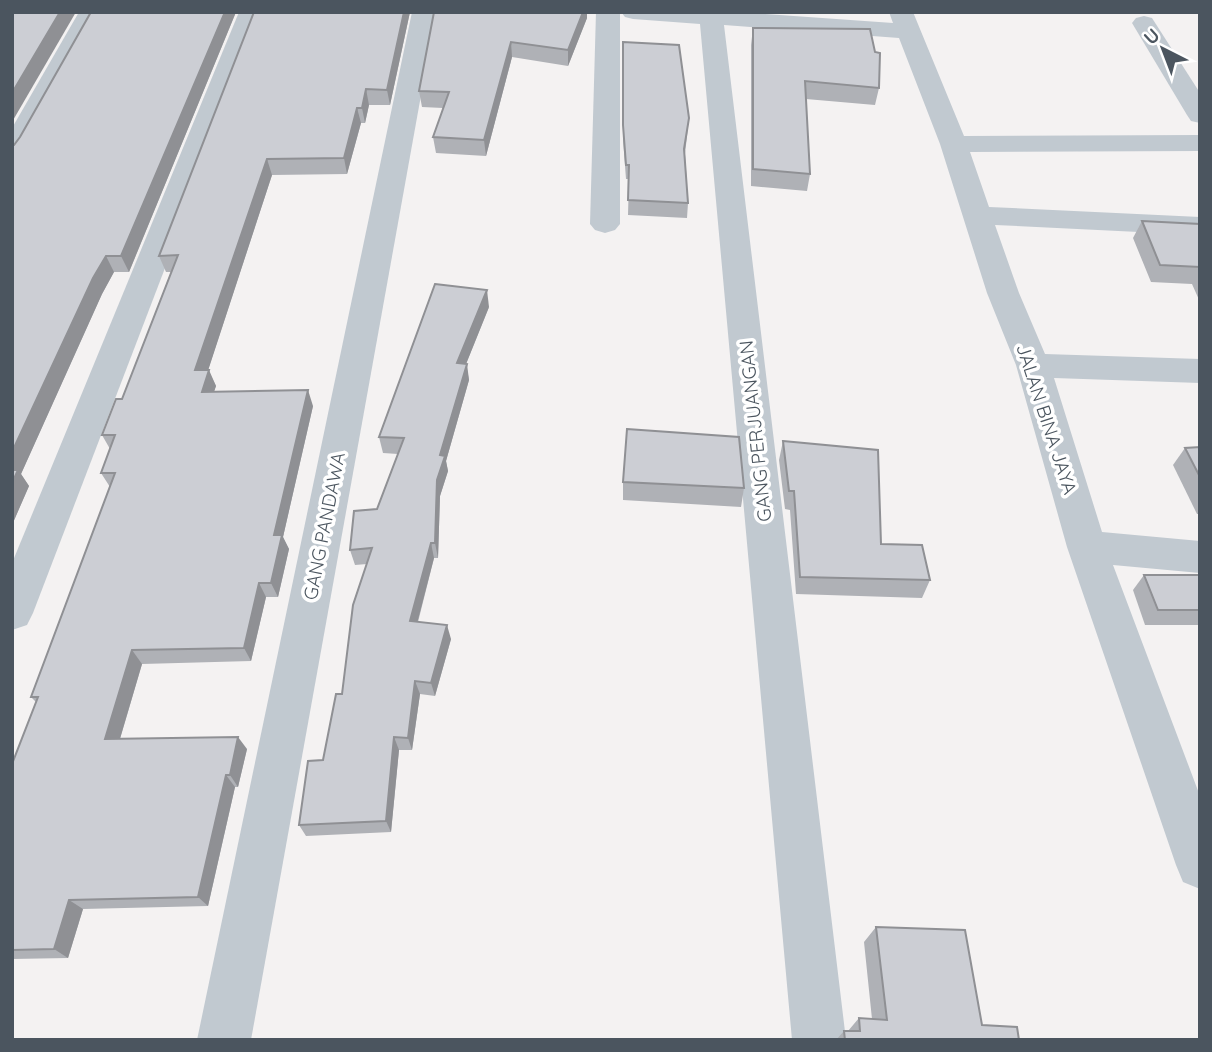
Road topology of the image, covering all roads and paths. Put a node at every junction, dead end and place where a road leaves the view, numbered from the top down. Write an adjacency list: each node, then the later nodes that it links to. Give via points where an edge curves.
1 (91, 12): 12 (street)
2 (251, 12): 20 (street)
3 (424, 12): 22 (street, GANG PANDAWA)
4 (608, 12): 14 (street)
5 (633, 12): 6 (street)
6 (711, 19): 7 (street); 23 (street, GANG PERJUANGAN)
7 (904, 21): 11 (street, JALAN BINA JAYA)
8 (1144, 23): 9 (street)
9 (1200, 115)
10 (1200, 143): 11 (street)
11 (954, 144): 13 (street, JALAN BINA JAYA)
12 (12, 152)
13 (978, 215): 15 (street); 16 (street, JALAN BINA JAYA)
14 (605, 224)
15 (1200, 226)
16 (1033, 365): 17 (street); 18 (street, JALAN BINA JAYA)
17 (1200, 372)
18 (1087, 547): 19 (street); 21 (street, JALAN BINA JAYA)
19 (1200, 557)
20 (12, 613)
21 (1196, 841)
22 (224, 1040)
23 (819, 1040)

